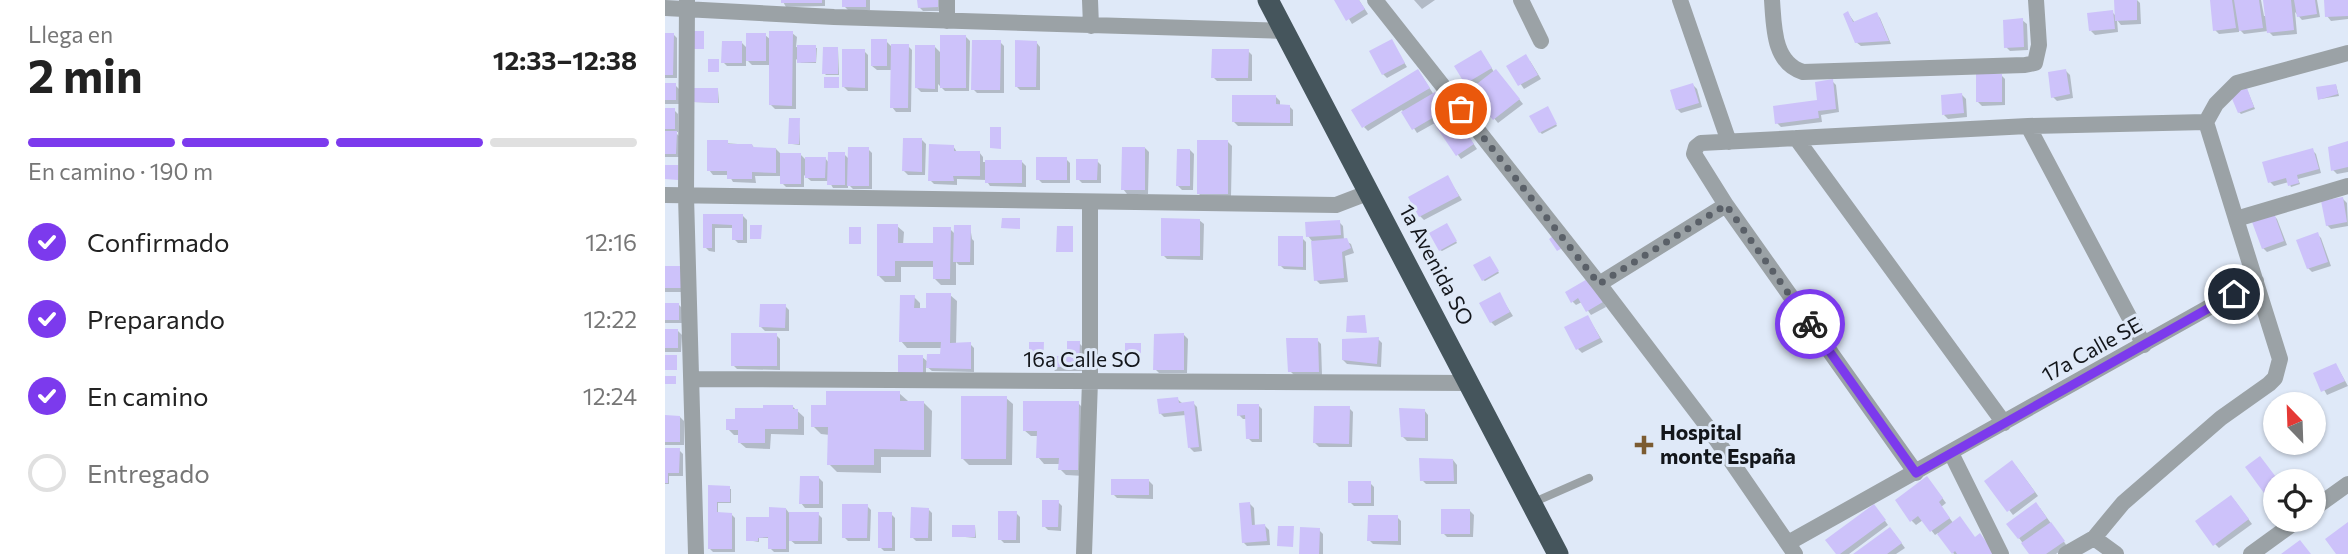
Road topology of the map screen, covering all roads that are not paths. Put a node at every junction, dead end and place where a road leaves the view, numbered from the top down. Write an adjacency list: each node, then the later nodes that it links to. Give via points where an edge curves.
1 (834, 0): 12 (street)
2 (947, 0): 13 (street)
3 (1090, 0): 14 (street)
4 (1268, 0): 15 (highway, 1a Avenida SO)
5 (1375, 0): 30 (street)
6 (1521, 0): 16 (street)
7 (1680, 0): 21 (street)
8 (1772, 0): 9 (street, via 1779,50 1787,64 1803,72 2035,63 2039,45)
9 (2036, 0)
10 (687, 5): 11 (street); 12 (street); 25 (street)
11 (665, 8)
12 (834, 18): 13 (street)
13 (947, 21): 14 (street)
14 (1091, 26): 15 (street)
15 (1285, 32): 23 (highway, 1a Avenida SO)
16 (1541, 41)
17 (2348, 53): 18 (street, via 2237,83)
18 (2206, 122): 19 (street); 28 (street)
19 (2028, 126): 20 (street); 31 (street)
20 (1796, 138): 21 (street); 35 (street)
21 (1729, 142): 27 (street, via 1701,143 1694,153)
22 (2348, 186): 28 (street)
23 (1370, 192): 26 (street, via 1336,205); 34 (highway, 1a Avenida SO)
24 (665, 195): 25 (street)
25 (686, 196): 26 (street); 32 (street)
26 (1090, 202): 33 (street)
27 (1726, 205): 30 (street); 37 (street)
28 (2236, 219): 29 (street)
29 (2256, 281): 31 (street, 17a Calle SE); 43 (street, via 2280,359 2275,377 2133,494)
30 (1599, 284): 44 (street)
31 (2144, 345): 35 (street, 17a Calle SE)
32 (693, 379): 33 (street, 16a Calle SO); 45 (street)
33 (1090, 381): 34 (street, 16a Calle SO); 46 (street)
34 (1470, 383): 41 (highway, 1a Avenida SO)
35 (2004, 423): 36 (street, 17a Calle SE)
36 (1951, 453): 37 (street, 17a Calle SE); 48 (street)
37 (1916, 473): 44 (street, 17a Calle SE)
38 (1589, 478): 41 (lane)
39 (2348, 484): 40 (street)
40 (2326, 500)
41 (1532, 503): 47 (highway, 1a Avenida SO)
42 (2281, 532): 51 (street)
43 (2094, 538): 49 (street); 50 (street)
44 (1792, 548)
45 (696, 554)
46 (1084, 554)
47 (1559, 554)
48 (2001, 554)
49 (2066, 554)
50 (2116, 554)
51 (2251, 554)

